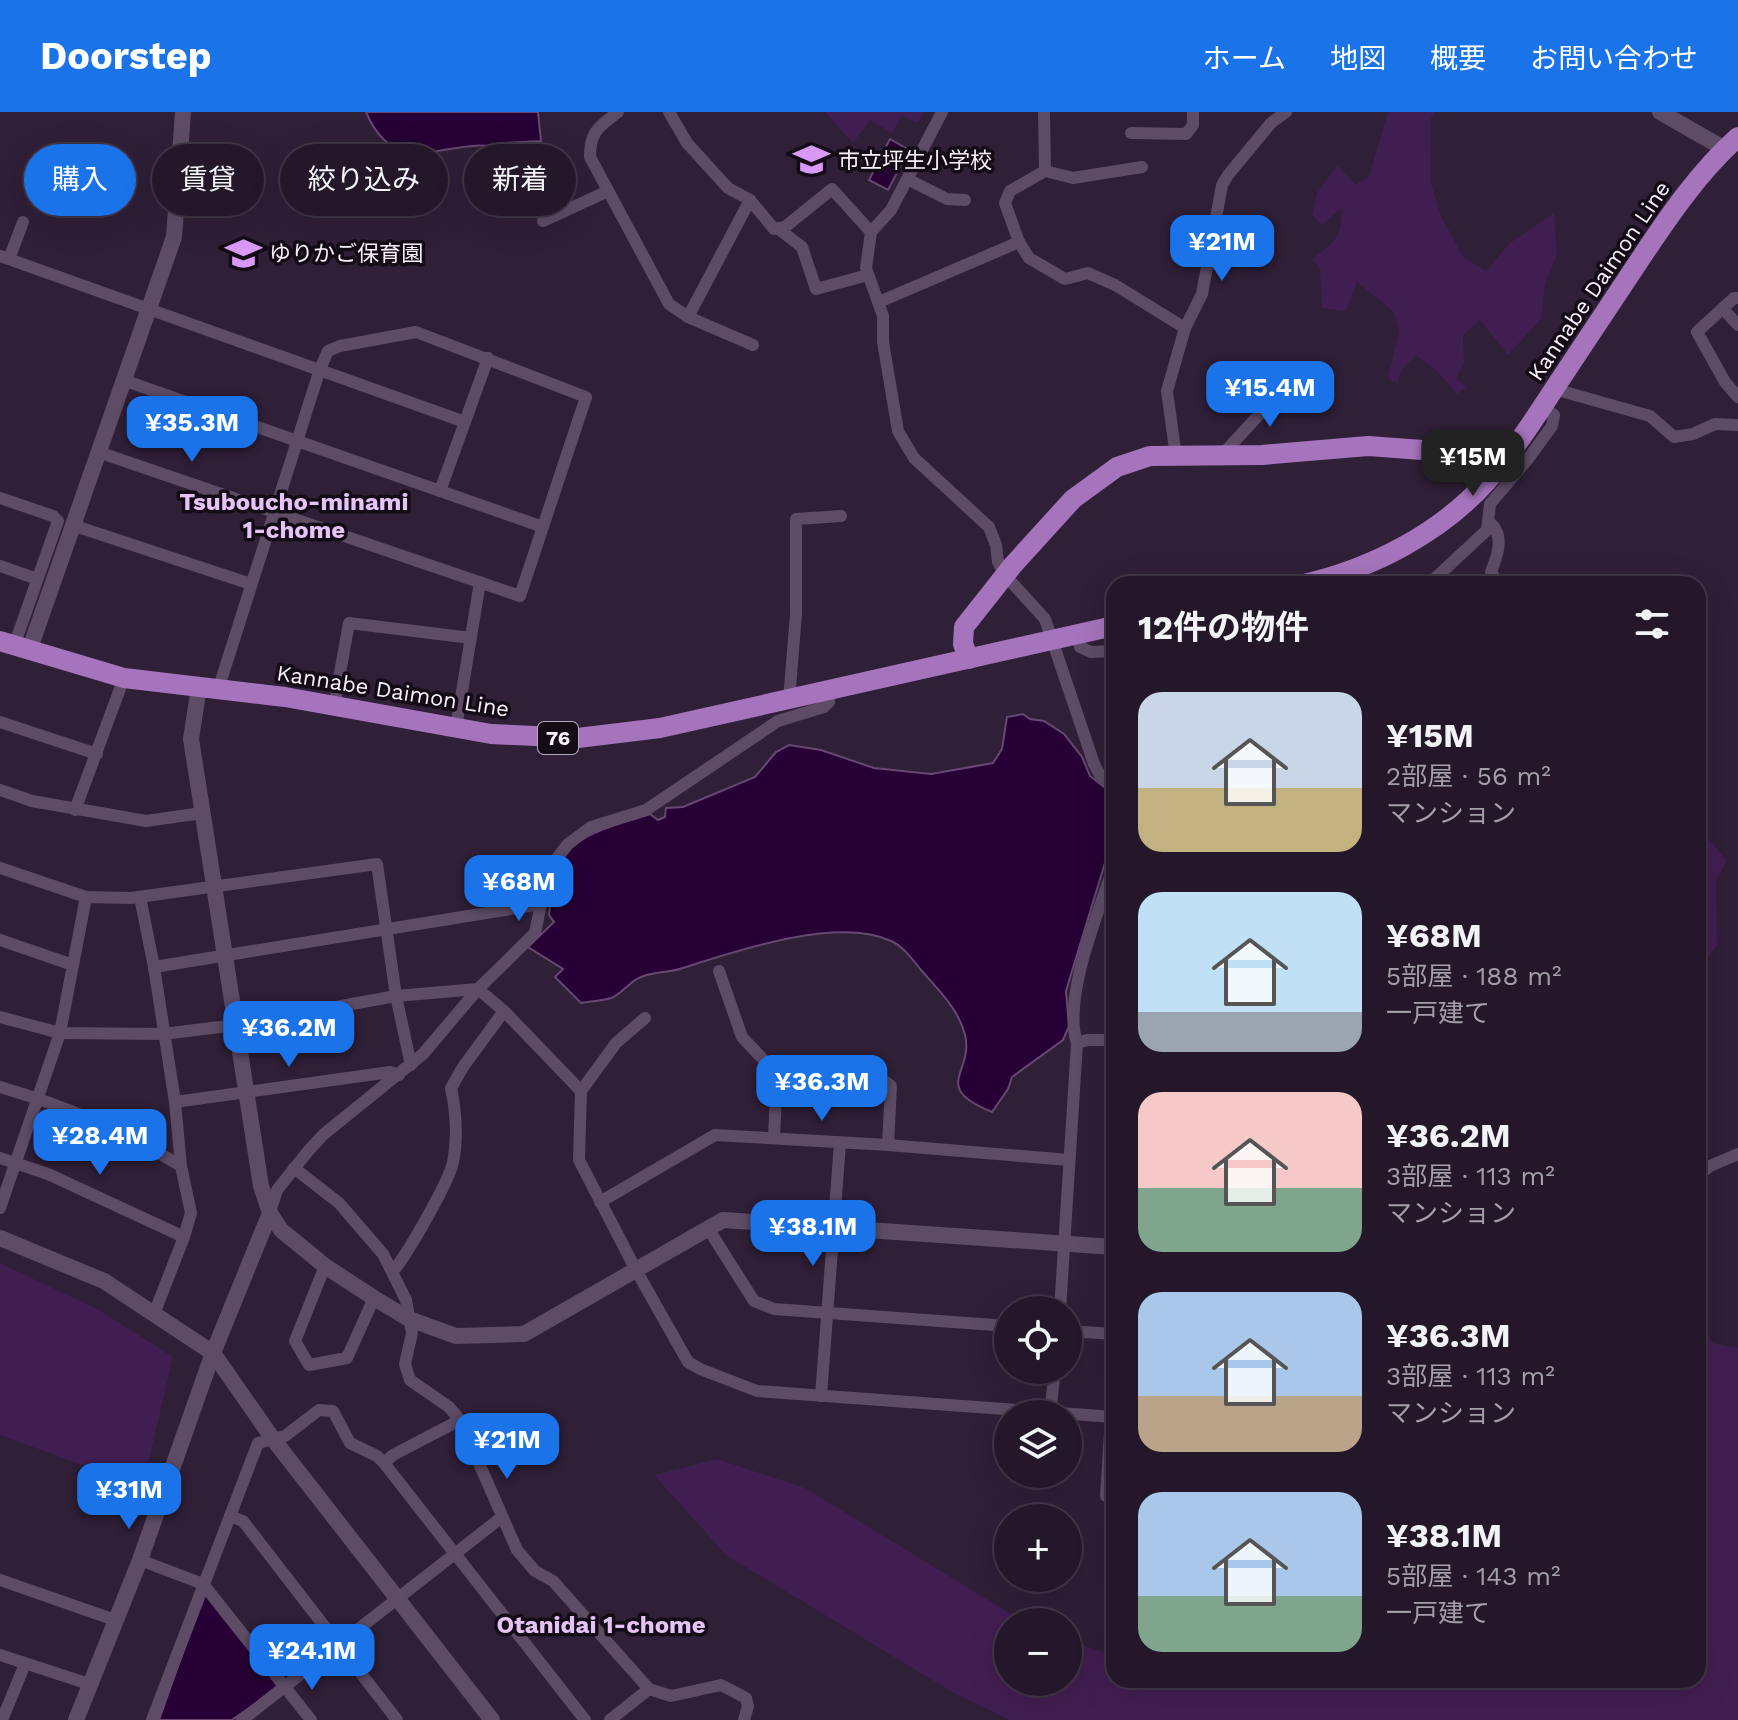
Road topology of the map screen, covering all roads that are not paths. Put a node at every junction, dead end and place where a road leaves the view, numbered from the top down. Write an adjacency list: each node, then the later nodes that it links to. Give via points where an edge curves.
1 (183, 112): 26 (street, via 174,237)
2 (618, 112): 14 (street, via 596,129 590,141 590,157)
3 (669, 112): 15 (street, via 687,143 728,188)
4 (942, 112): 13 (street)
5 (1044, 112): 12 (street)
6 (1193, 112): 9 (street, via 1186,134)
7 (1286, 112): 30 (street, via 1271,123 1222,185 1202,294)
8 (1660, 112): 10 (street)
9 (1131, 133)
10 (1734, 146): 36 (main road, Kannabe Daimon Line, via 1696,181 1667,219)
11 (1142, 167): 12 (street, via 1073,178)
12 (1045, 171): 21 (street, via 1006,196)
13 (909, 180): 16 (street, via 947,199); 20 (street)
14 (608, 191): 17 (street); 28 (street, via 669,304)
15 (750, 200): 19 (street); 28 (street)
16 (965, 200)
17 (543, 221)
18 (23, 222): 22 (street)
19 (780, 230): 20 (street, via 832,189); 23 (street, via 802,247 816,289)
20 (871, 232): 23 (street)
21 (1019, 242): 25 (street); 30 (street, via 1029,258 1065,279 1088,273)
22 (5, 258): 26 (street)
23 (868, 275): 25 (street)
24 (1738, 298): 27 (street)
25 (879, 302): 54 (street, via 898,431 914,458 989,527)
26 (149, 308): 33 (street); 35 (street)
27 (1723, 309): 29 (street); 37 (street, via 1697,332)
28 (688, 317): 31 (street)
29 (1738, 325)
30 (1185, 328): 44 (street, via 1167,391)
31 (753, 345)
32 (488, 358): 33 (street, via 416,332 340,346 328,351); 39 (street); 52 (street, via 586,397)
33 (320, 369): 39 (street); 41 (street)
34 (1292, 379): 43 (street)
35 (123, 380): 41 (street); 42 (street)
36 (1554, 389): 38 (main road, Kannabe Daimon Line); 40 (street, via 1650,416 1674,437 1721,423)
37 (1738, 397)
38 (1542, 407): 45 (main road, Kannabe Daimon Line); 50 (street, via 1554,415 1552,426 1490,504)
39 (465, 422): 46 (street)
40 (1738, 425)
41 (297, 440): 46 (street); 48 (street)
42 (98, 452): 48 (street); 51 (street)
43 (1221, 456): 44 (main road); 45 (main road, via 1368,446 1450,452 1478,442)
44 (1176, 457): 54 (main road, via 1150,456 1099,478 1073,499)
45 (1506, 457): 55 (main road, Kannabe Daimon Line, via 1466,502 1409,543)
46 (440, 491): 52 (street)
47 (0, 498): 58 (street, via 58,521)
48 (274, 511): 59 (street); 60 (street)
49 (841, 516): 71 (street, via 796,519)
50 (1489, 522): 56 (street, via 1487,530); 57 (street, via 1499,538)
51 (72, 525): 60 (street); 65 (street)
52 (543, 527): 59 (street, via 520,596)
53 (0, 566): 58 (street)
54 (1005, 575): 64 (street, via 1045,619); 67 (main road, via 964,627)
55 (1332, 576)
56 (1438, 576)
57 (1494, 576)
58 (37, 579): 65 (street)
59 (480, 582): 63 (street)
60 (251, 584): 69 (street)
61 (1106, 628): 62 (main road, Kannabe Daimon Line / 76)
62 (1077, 635): 64 (main road, Kannabe Daimon Line / 76); 66 (street, via 1080,647)
63 (471, 638): 72 (street, via 349,623); 74 (street)
64 (1051, 641): 67 (main road, Kannabe Daimon Line / 76); 76 (street, via 1094,764)
65 (14, 646): 68 (main road, Kannabe Daimon Line / 76)
66 (1106, 651)
67 (969, 659): 70 (main road, Kannabe Daimon Line / 76)
68 (124, 678): 69 (main road, Kannabe Daimon Line / 76); 75 (street)
69 (208, 689): 72 (main road, Kannabe Daimon Line / 76); 79 (street, via 191,739)
70 (829, 691): 71 (main road, Kannabe Daimon Line / 76); 85 (street, via 824,707 778,721 646,810 591,827 568,844 548,870)
71 (789, 700): 74 (main road, Kannabe Daimon Line / 76, via 660,728 578,738)
72 (334, 706): 74 (main road, Kannabe Daimon Line / 76)
73 (0, 722): 75 (street)
74 (456, 728)
75 (97, 754): 78 (street)
76 (1106, 780)
77 (0, 790): 78 (street)
78 (75, 810): 79 (street, via 146,821)
79 (202, 813): 81 (street)
80 (0, 868): 83 (street)
81 (212, 886): 84 (street); 86 (street, via 377,864); 88 (street)
82 (1106, 890): 101 (street, via 1078,986)
83 (86, 897): 84 (street); 89 (street)
84 (140, 897): 90 (street)
85 (541, 904): 86 (street); 92 (street, via 535,933)
86 (387, 928): 88 (street); 93 (street)
87 (0, 940): 89 (street)
88 (223, 956): 90 (street); 97 (street)
89 (73, 965): 98 (street)
90 (154, 967): 99 (street)
91 (719, 971): 103 (street, via 742,1037)
92 (478, 989): 93 (street); 94 (street); 102 (street)
93 (396, 996): 97 (street); 102 (street)
94 (504, 1011): 106 (street); 131 (street, via 451,1088 456,1114 453,1165)
95 (0, 1017): 98 (street)
96 (645, 1018): 106 (street, via 616,1043)
97 (236, 1025): 99 (street); 107 (street)
98 (60, 1033): 99 (street); 108 (street)
99 (163, 1034): 109 (street)
100 (1106, 1040): 101 (street)
101 (1077, 1043): 115 (street)
102 (411, 1065): 104 (street)
103 (777, 1074): 110 (street); 112 (street, via 886,1082 891,1086)
104 (399, 1075): 107 (street, via 390,1072); 118 (street, via 324,1134)
105 (0, 1087): 108 (street)
106 (581, 1091): 120 (street, via 579,1160)
107 (246, 1093): 109 (street); 122 (street)
108 (38, 1098): 116 (street); 117 (street, via 98,1120)
109 (175, 1102): 117 (street)
110 (774, 1137): 111 (street); 120 (street, via 715,1135)
111 (840, 1143): 112 (street); 123 (street)
112 (888, 1145): 115 (street)
113 (1738, 1154): 119 (street)
114 (0, 1158): 116 (street)
115 (1069, 1160): 127 (street)
116 (15, 1163): 121 (street); 125 (street)
117 (181, 1166): 125 (street, via 191,1213)
118 (294, 1168): 122 (street, via 277,1190); 131 (street, via 339,1203)
119 (1706, 1169)
120 (600, 1202): 130 (street)
121 (0, 1208)
122 (270, 1213): 129 (street, via 281,1230); 140 (street)
123 (834, 1228): 124 (street, via 723,1220); 127 (street); 135 (street)
124 (709, 1230): 130 (street); 135 (street, via 754,1301 774,1309)
125 (184, 1237): 134 (street)
126 (0, 1238): 134 (street, via 104,1281)
127 (1063, 1245): 128 (street); 132 (street)
128 (1106, 1247)
129 (325, 1266): 133 (street); 133 (street, via 295,1341 309,1365 347,1358)
130 (636, 1270): 136 (street, via 524,1334 456,1336); 141 (street, via 688,1362 757,1391)
131 (393, 1271): 136 (street)
132 (1061, 1296)
133 (374, 1298): 136 (street)
134 (154, 1314): 140 (street)
135 (828, 1314): 137 (street); 141 (street)
136 (409, 1319): 145 (street, via 412,1333 405,1364 410,1380)
137 (994, 1325)
138 (1082, 1332): 139 (street)
139 (1106, 1333)
140 (213, 1353): 146 (street); 151 (street)
141 (821, 1396): 142 (street)
142 (994, 1409)
143 (1082, 1415): 144 (street)
144 (1106, 1417)
145 (460, 1420): 147 (street); 149 (street)
146 (273, 1439): 147 (street, via 319,1410 333,1411 350,1443); 148 (street, via 258,1443); 154 (street)
147 (384, 1463): 150 (street)
148 (230, 1516): 153 (street); 156 (street, via 243,1521)
149 (502, 1517): 150 (street); 161 (street, via 530,1567 553,1581)
150 (455, 1553): 154 (street); 169 (street)
151 (140, 1560): 153 (street); 155 (street)
152 (0, 1580): 155 (street)
153 (203, 1584): 160 (street); 164 (street)
154 (396, 1599): 156 (street); 168 (street)
155 (115, 1620): 159 (street)
156 (339, 1645): 160 (street); 167 (street)
157 (0, 1655): 158 (street)
158 (25, 1664): 159 (street); 162 (street)
159 (89, 1684): 163 (street)
160 (284, 1687): 165 (street); 166 (street)
161 (649, 1689): 170 (street); 171 (street, via 671,1696 721,1685 746,1698)
162 (2, 1720)
163 (76, 1720)
164 (152, 1720)
165 (242, 1720)
166 (311, 1720)
167 (397, 1720)
168 (492, 1720)
169 (585, 1720)
170 (610, 1720)
171 (744, 1720)

